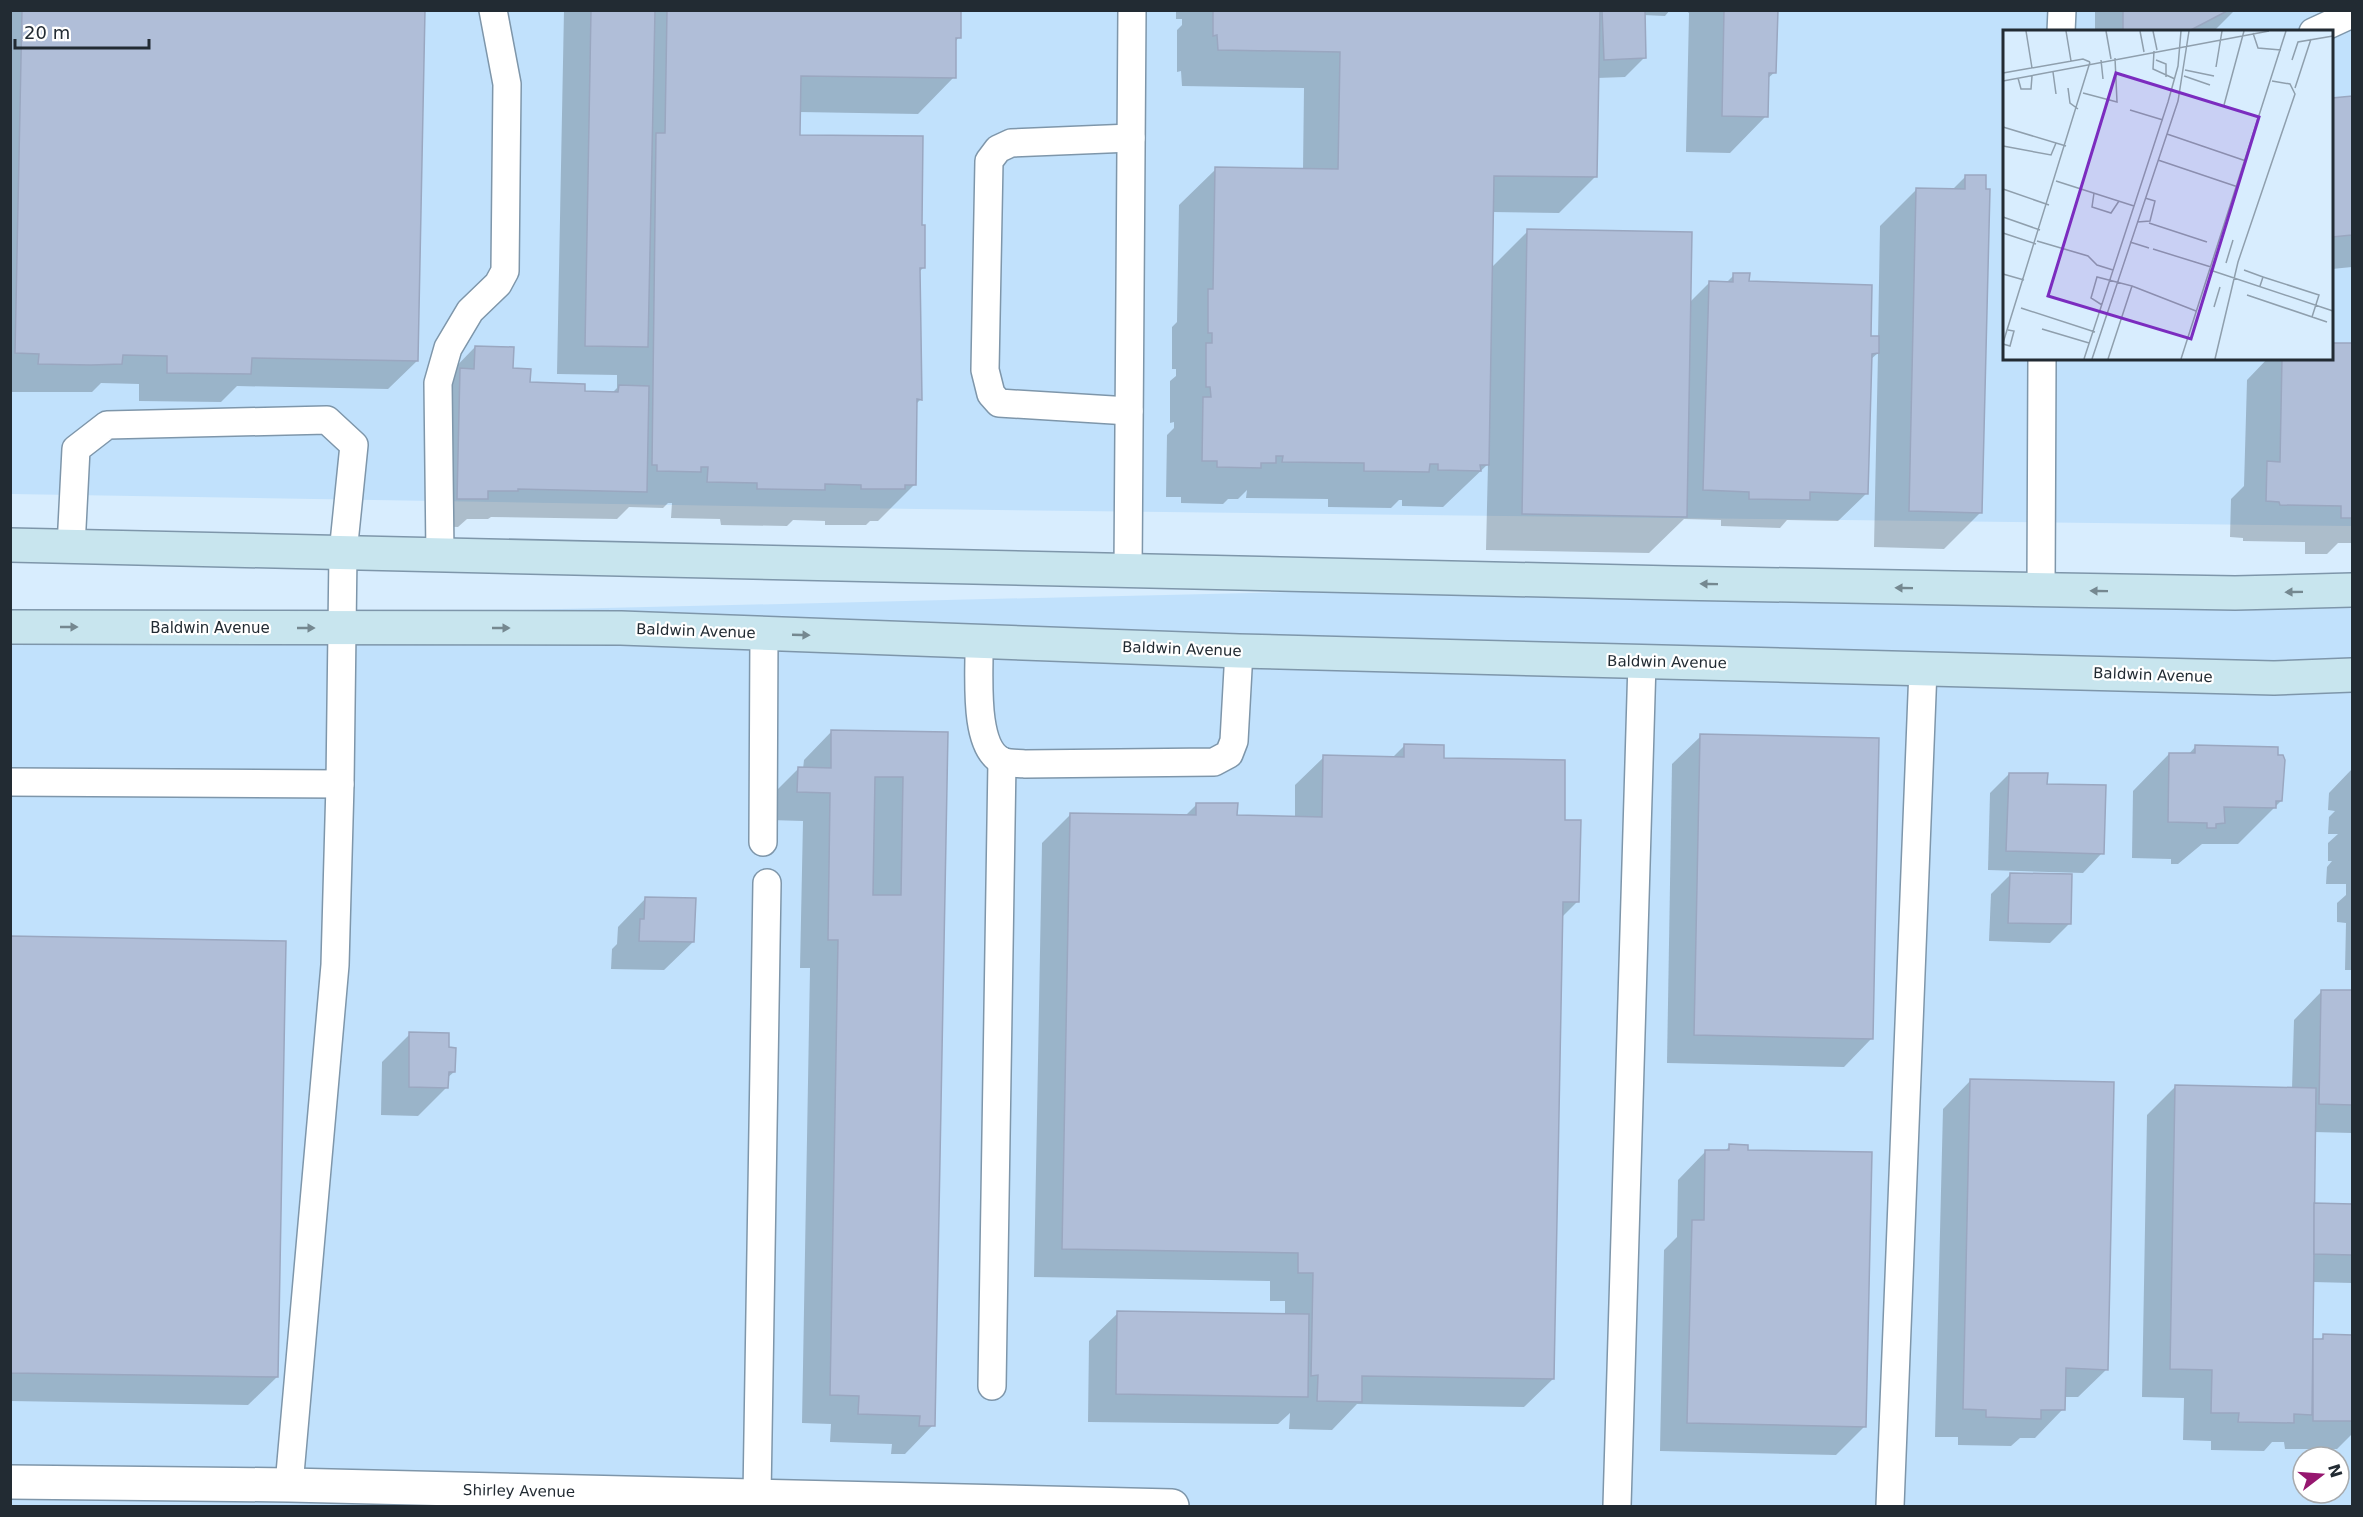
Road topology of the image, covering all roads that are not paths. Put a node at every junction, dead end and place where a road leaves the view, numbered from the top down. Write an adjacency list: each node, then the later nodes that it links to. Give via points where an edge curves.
1 (493, 10): 13 (lane, via 507,84 505,271 498,284 470,311 448,348 438,383)
2 (1132, 10): 7 (lane)
3 (2062, 10): 5 (lane)
4 (2352, 14): 6 (lane)
5 (2061, 30)
6 (2317, 30)
7 (1131, 138): 9 (lane); 9 (lane, via 1011,143 998,149 989,161 985,370 991,394 999,403)
8 (2042, 360): 15 (lane)
9 (1129, 411): 14 (lane)
10 (10, 545): 11 (main road)
11 (71, 547): 12 (main road); 12 (lane, via 76,449 107,425 327,420 354,445)
12 (343, 553): 13 (main road); 18 (lane)
13 (440, 555): 14 (main road)
14 (1128, 571): 15 (main road, one-way to 14)
15 (2041, 590): 16 (main road, one-way to 15, via 2235,593)
16 (2352, 590)
17 (10, 627): 18 (main road, Baldwin Avenue, one-way to 18)
18 (343, 628): 19 (main road, Baldwin Avenue, one-way to 19, via 621,628); 27 (lane)
19 (764, 634): 20 (main road, Baldwin Avenue, one-way to 20); 28 (lane)
20 (979, 642): 21 (main road, Baldwin Avenue); 25 (lane, via 981,725 988,748)
21 (1239, 651): 22 (main road, Baldwin Avenue); 25 (lane, via 1234,741 1229,754 1214,762)
22 (1642, 662): 23 (main road, Baldwin Avenue); 35 (lane)
23 (1923, 669): 24 (main road, Baldwin Avenue, via 2274,678); 36 (lane)
24 (2352, 675)
25 (1002, 761): 30 (lane)
26 (10, 782): 27 (lane)
27 (340, 784): 32 (lane, via 335,965)
28 (763, 842)
29 (767, 883): 33 (lane)
30 (992, 1386)
31 (10, 1482): 32 (street, Shirley Avenue)
32 (289, 1485): 33 (street, Shirley Avenue)
33 (740, 1500): 34 (street, Shirley Avenue)
34 (1172, 1506)
35 (1617, 1506)
36 (1890, 1506)

